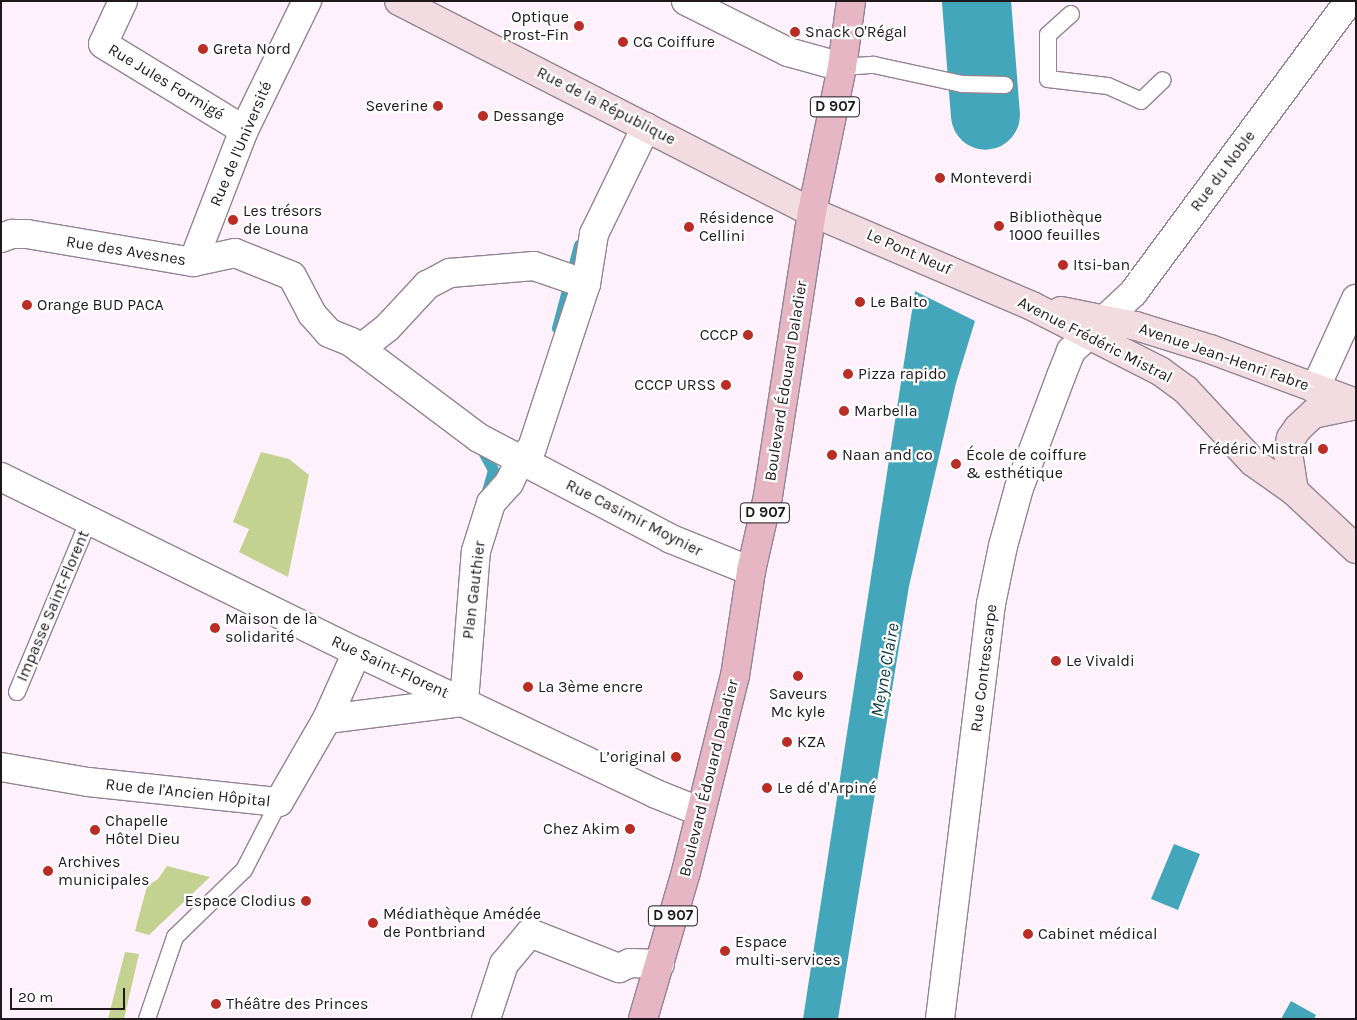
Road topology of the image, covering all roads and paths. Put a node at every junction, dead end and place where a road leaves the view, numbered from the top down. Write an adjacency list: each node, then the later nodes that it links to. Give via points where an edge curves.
1 (123, 1): 12 (street, Rue Jules Formigé, via 102,44)
2 (307, 1): 12 (street, Rue de l'Université)
3 (399, 1): 11 (main road, Rue de la République)
4 (850, 1): 8 (main road, Boulevard Édouard Daladier / D 907)
5 (1349, 1): 19 (street, Rue du Noble, via 1133,293)
6 (689, 2): 8 (street, via 788,52)
7 (1071, 14): 9 (lane, via 1048,35 1048,79 1108,86 1141,101)
8 (842, 67): 10 (lane, via 874,65 962,84); 13 (main road, Boulevard Édouard Daladier / D 907)
9 (1163, 80)
10 (1004, 85)
11 (646, 127): 13 (main road, Rue de la République); 16 (street, Plan Gauthier, via 594,234)
12 (244, 130): 15 (street, Rue de l'Université)
13 (812, 212): 17 (main road, Le Pont Neuf); 28 (main road, Boulevard Édouard Daladier / D 907, via 768,496)
14 (2, 238): 15 (street, Rue des Avesnes, via 27,234)
15 (193, 262): 20 (street, Rue des Avesnes, via 235,253 292,276 312,314 329,333)
16 (586, 284): 20 (street, via 534,266 450,272 427,285 387,328); 23 (street, Plan Gauthier, via 532,448)
17 (1004, 294): 19 (main road, Avenue Frédéric Mistral)
18 (1356, 299): 21 (street)
19 (1096, 326): 21 (main road, Avenue Jean-Henri Fabre, via 1210,349); 25 (main road, Avenue Frédéric Mistral, via 1181,384 1253,462); 40 (street, Rue Contrescarpe, via 1071,351 1020,488 1003,546 991,604)
20 (360, 349): 23 (street, Rue des Avesnes, via 479,438)
21 (1315, 389): 22 (main road, Avenue Jean-Henri Fabre)
22 (1356, 404): 25 (main road, via 1313,414 1298,428 1291,438 1288,453)
23 (520, 460): 28 (street, Rue Casimir Moynier, via 671,540); 31 (street, Plan Gauthier, via 509,483 491,504 476,551)
24 (1, 477): 26 (street, Rue Saint-Florent)
25 (1294, 491): 27 (main road, Avenue Frédéric Mistral)
26 (90, 520): 29 (street, Rue Saint-Florent); 30 (lane, Impasse Saint-Florent)
27 (1356, 549)
28 (751, 572): 35 (main road, Boulevard Édouard Daladier / D 907, via 735,676)
29 (357, 652): 31 (street, Rue Saint-Florent); 32 (street, Rue de l'Ancien Hôpital)
30 (17, 692)
31 (464, 702): 32 (street); 35 (street, Rue Saint-Florent, via 656,794)
32 (327, 718): 34 (street, Rue de l'Ancien Hôpital)
33 (1, 768): 34 (street, Rue de l'Ancien Hôpital, via 88,782)
34 (279, 802): 37 (lane, via 244,870 175,937)
35 (701, 812): 36 (main road, Boulevard Édouard Daladier / D 907)
36 (660, 964): 38 (street, via 630,963 619,968 530,933 504,964); 39 (main road, Boulevard Édouard Daladier / D 907)
37 (147, 1019)
38 (486, 1019)
39 (643, 1019)
40 (940, 1019)

